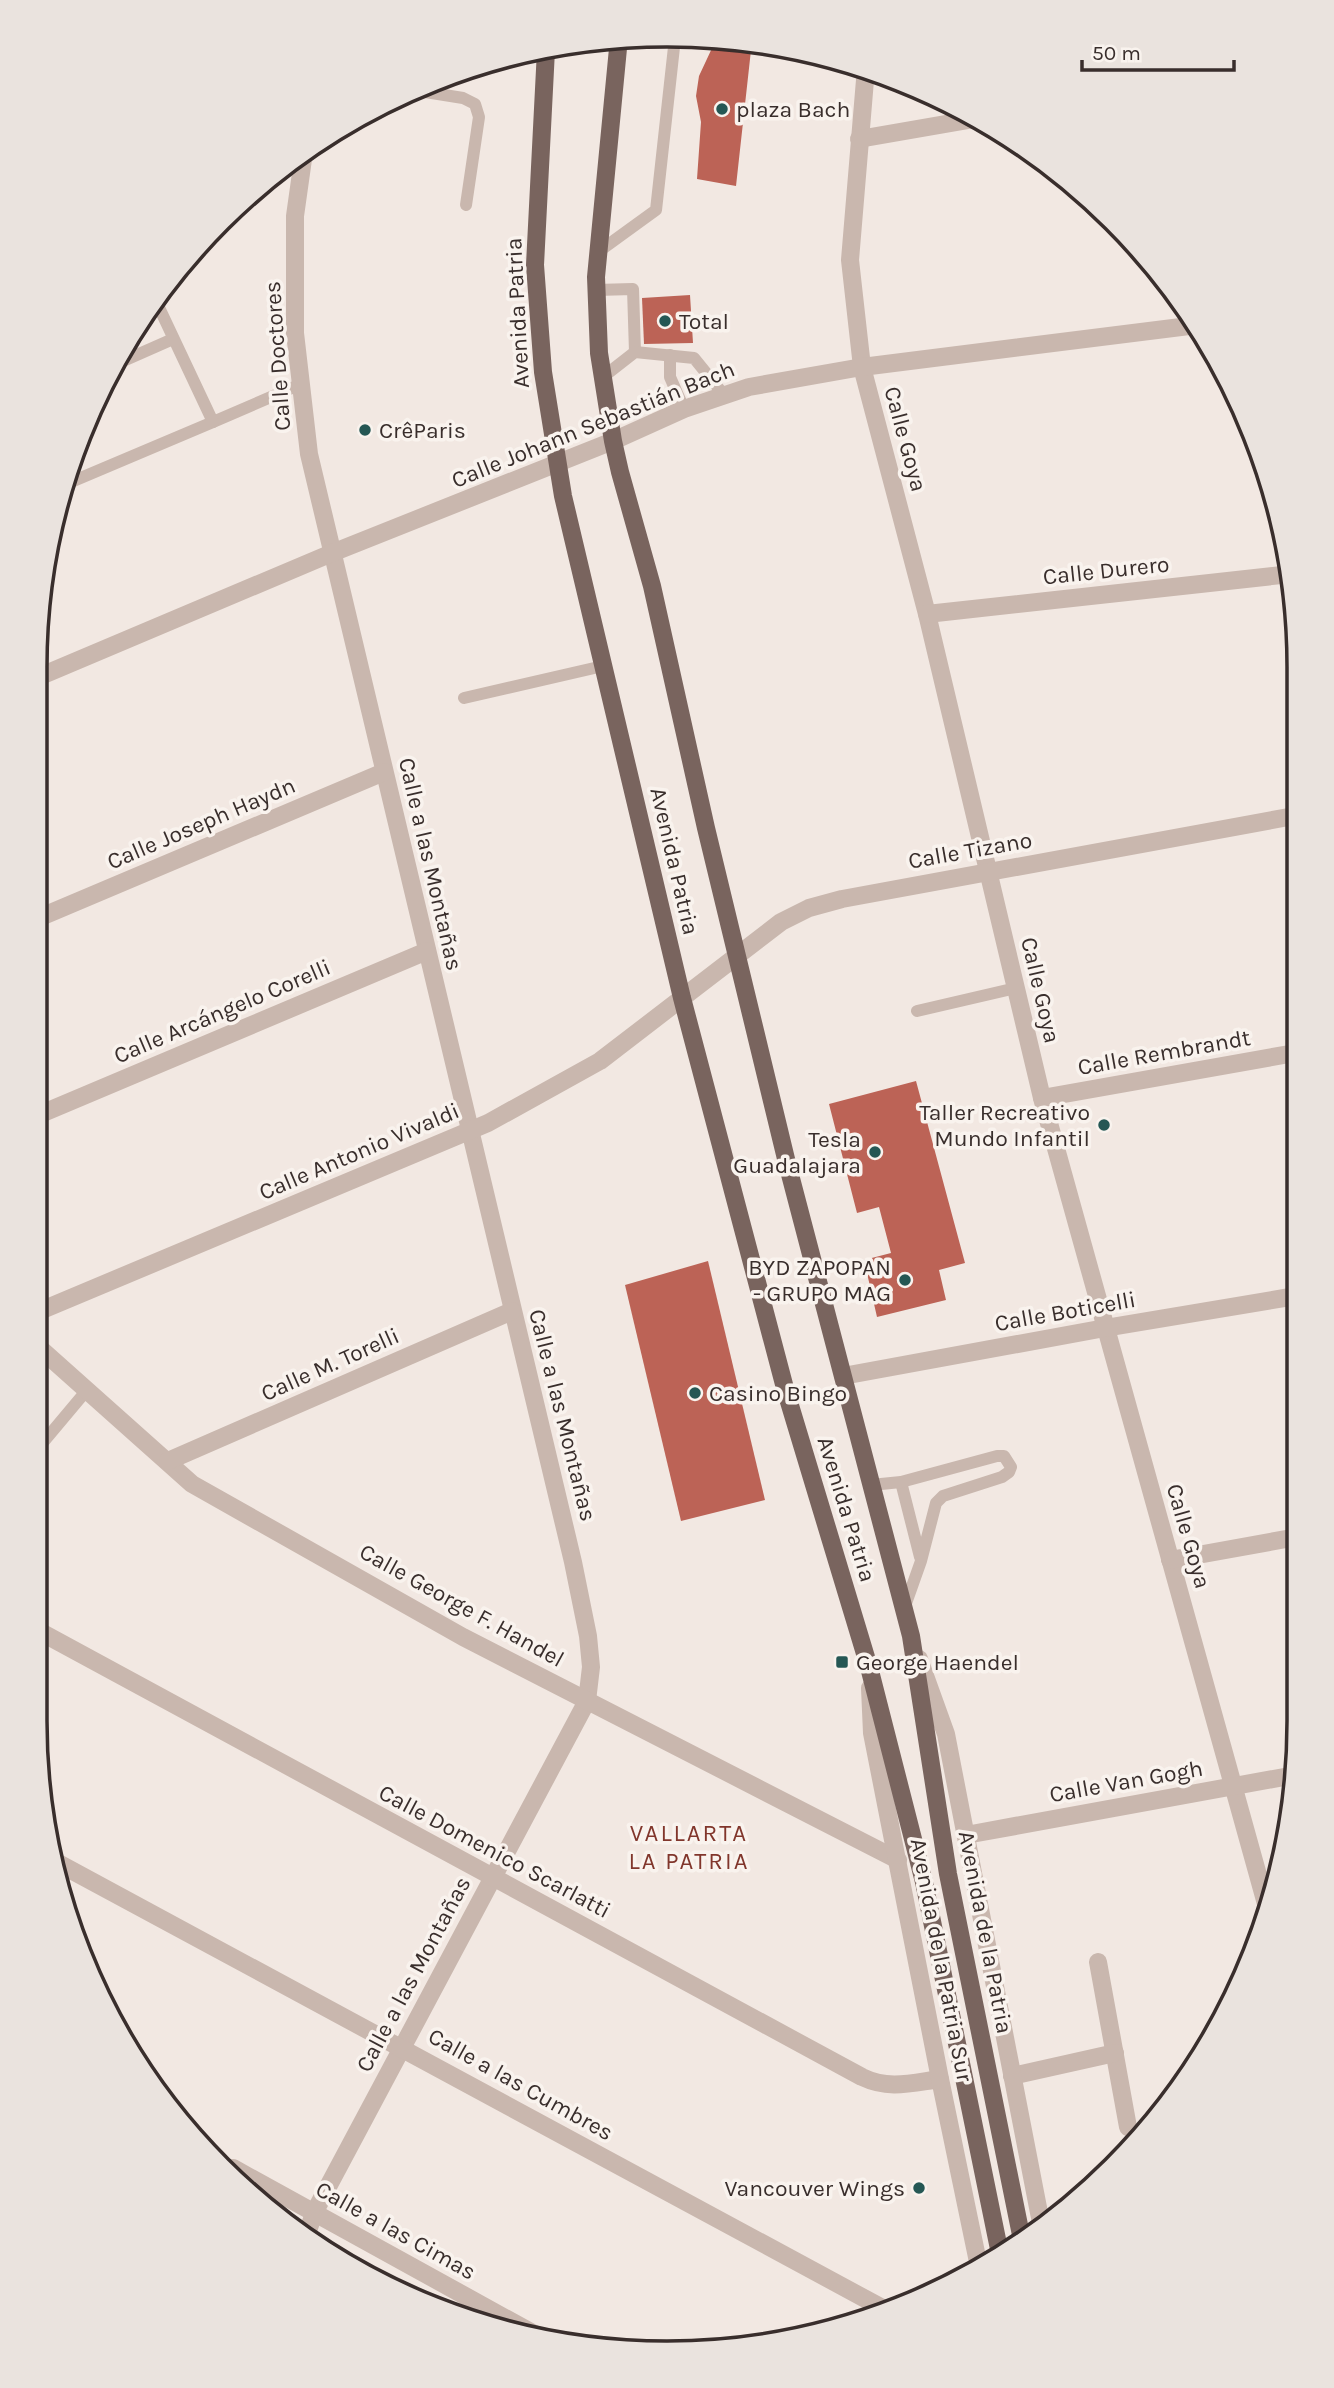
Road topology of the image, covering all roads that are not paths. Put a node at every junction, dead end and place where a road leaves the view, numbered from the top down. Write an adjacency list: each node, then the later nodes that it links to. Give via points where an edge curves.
1 (674, 47): 10 (lane, via 656,210)
2 (618, 50): 10 (main road, Avenida Patria)
3 (545, 59): 25 (main road, Avenida Patria, via 535,265)
4 (865, 80): 7 (street, Calle Goya)
5 (432, 93): 9 (lane, via 475,104 479,117)
6 (961, 121): 7 (street)
7 (859, 139): 18 (street, Calle Goya, via 850,260)
8 (302, 167): 20 (street, Calle Doctores, via 295,216 295,333)
9 (466, 205)
10 (598, 252): 11 (main road, Avenida Patria)
11 (596, 290): 15 (lane, via 633,289); 19 (main road, Avenida Patria)
12 (160, 311): 14 (lane)
13 (1185, 327): 18 (street, Calle Johann Sebastián Bach)
14 (173, 339): 17 (lane); 23 (lane)
15 (635, 352): 16 (lane); 19 (lane)
16 (670, 355): 21 (lane, via 694,358); 22 (lane, via 670,377)
17 (129, 358)
18 (862, 367): 21 (street, Calle Johann Sebastián Bach); 29 (street, Calle Goya)
19 (603, 377): 24 (main road, Avenida Patria)
20 (301, 384): 23 (lane); 27 (street, Calle Doctores, via 309,454)
21 (724, 395): 22 (street, Calle Johann Sebastián Bach)
22 (684, 409): 24 (street, Calle Johann Sebastián Bach)
23 (213, 422): 26 (lane)
24 (613, 441): 25 (street, Calle Johann Sebastián Bach); 38 (main road, Avenida Patria, via 652,586)
25 (556, 465): 27 (street, Calle Johann Sebastián Bach); 30 (main road, Avenida Patria)
26 (76, 480)
27 (332, 553): 31 (street, Calle Johann Sebastián Bach); 33 (street, Calle a las Montañas)
28 (1279, 575): 29 (street, Calle Durero)
29 (927, 614): 35 (street, Calle Goya)
30 (603, 666): 32 (lane); 40 (main road, Avenida Patria)
31 (47, 673)
32 (464, 698)
33 (384, 772): 36 (street, Calle Joseph Haydn); 37 (street, Calle a las Montañas)
34 (1287, 817): 35 (street, Calle Tizano)
35 (988, 872): 38 (street, Calle Tizano, via 808,908 781,922); 39 (street, Calle Goya)
36 (47, 914)
37 (427, 951): 44 (street, Calle Arcángelo Corelli); 45 (street, Calle a las Montañas)
38 (737, 956): 40 (street, Calle Tizano); 51 (main road, Avenida Patria)
39 (1016, 988): 41 (lane); 43 (street, Calle Goya)
40 (682, 998): 45 (street, Calle Antonio Vivaldi, via 600,1061); 63 (main road, Avenida Patria, via 786,1392)
41 (917, 1011)
42 (1287, 1054): 43 (street, Calle Rembrandt)
43 (1042, 1098): 49 (street, Calle Goya)
44 (47, 1111)
45 (470, 1131): 47 (street, Calle Antonio Vivaldi); 48 (street, Calle a las Montañas)
46 (1287, 1298): 49 (street, Calle Boticelli)
47 (47, 1308)
48 (512, 1311): 54 (street, Calle M. Torelli); 64 (street, Calle a las Montañas, via 588,1636)
49 (1105, 1328): 51 (street, Calle Boticelli); 59 (street, Calle Goya)
50 (47, 1354): 52 (street, Calle George F. Handel)
51 (843, 1377): 56 (main road, Avenida Patria)
52 (87, 1390): 53 (lane); 54 (street, Calle George F. Handel)
53 (47, 1438)
54 (167, 1461): 64 (street, Calle George F. Handel, via 192,1483 463,1637)
55 (901, 1482): 56 (lane); 58 (lane); 58 (lane, via 997,1456 1004,1456 1011,1467 1002,1477 943,1496 936,1503)
56 (871, 1485): 60 (main road, Avenida Patria)
57 (1287, 1539): 59 (street)
58 (921, 1560): 60 (lane)
59 (1170, 1560): 66 (street, Calle Goya)
60 (904, 1610): 62 (main road, Avenida Patria)
61 (47, 1635): 70 (street, Calle Domenico Scarlatti)
62 (911, 1636): 67 (street, Avenida de la Patria Sur, via 946,1734); 82 (main road, Avenida de la Patria, via 948,1874)
63 (869, 1667): 68 (street, Avenida de la Patria Sur, via 872,1732); 83 (main road, via 923,1882)
64 (587, 1700): 68 (street, Calle George F. Handel); 70 (street, Calle a las Montañas)
65 (1283, 1777): 66 (street, Calle Van Gogh)
66 (1234, 1787): 67 (street, Calle Van Gogh); 71 (street, Calle Goya)
67 (966, 1835): 75 (street, Avenida de la Patria Sur)
68 (898, 1860): 76 (street, Avenida de la Patria Sur)
69 (65, 1867): 73 (street, Calle a las Cumbres)
70 (493, 1877): 73 (street, Calle a las Montañas); 76 (street, Calle Domenico Scarlatti, via 875,2083 890,2086)
71 (1263, 1892)
72 (1098, 1962): 74 (street)
73 (402, 2048): 79 (street, Calle a las Montañas); 85 (street, Calle a las Cumbres)
74 (1115, 2053): 75 (street); 77 (street)
75 (1012, 2076): 80 (street, Avenida de la Patria Sur)
76 (940, 2079): 84 (street, Avenida de la Patria Sur)
77 (1128, 2127)
78 (246, 2175): 79 (street, Calle a las Cimas)
79 (314, 2213): 81 (street, Calle a las Montañas); 86 (street, Calle a las Cimas)
80 (1040, 2216)
81 (309, 2227)
82 (1020, 2230)
83 (998, 2244)
84 (977, 2258)
85 (876, 2304)
86 (510, 2321)

